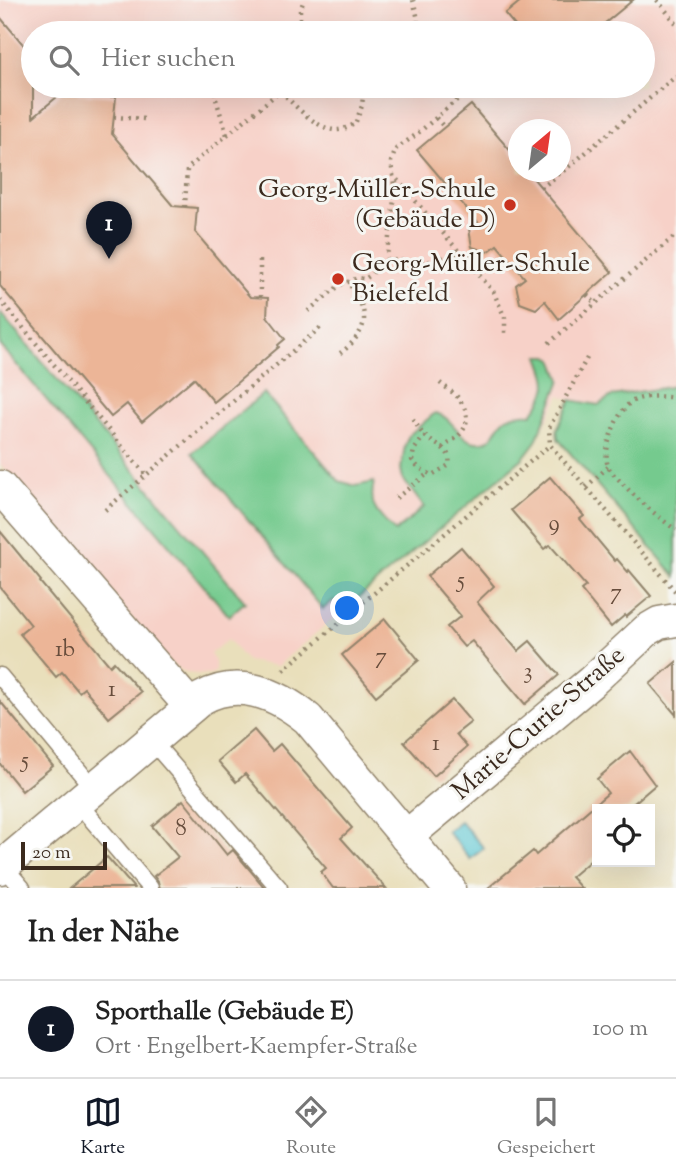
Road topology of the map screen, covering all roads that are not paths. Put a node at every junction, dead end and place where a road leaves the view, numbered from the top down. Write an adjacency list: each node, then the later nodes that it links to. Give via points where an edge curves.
1 (0, 487): 4 (street)
2 (676, 620): 7 (street, Marie-Curie-Straße, via 647,630)
3 (0, 676): 6 (lane)
4 (191, 707): 5 (street); 7 (street, via 214,691 229,688 263,693 295,708)
5 (152, 741): 6 (street); 10 (lane)
6 (86, 796): 8 (street); 9 (lane)
7 (406, 837): 11 (street)
8 (6, 871)
9 (150, 888)
10 (279, 888)
11 (449, 888)

